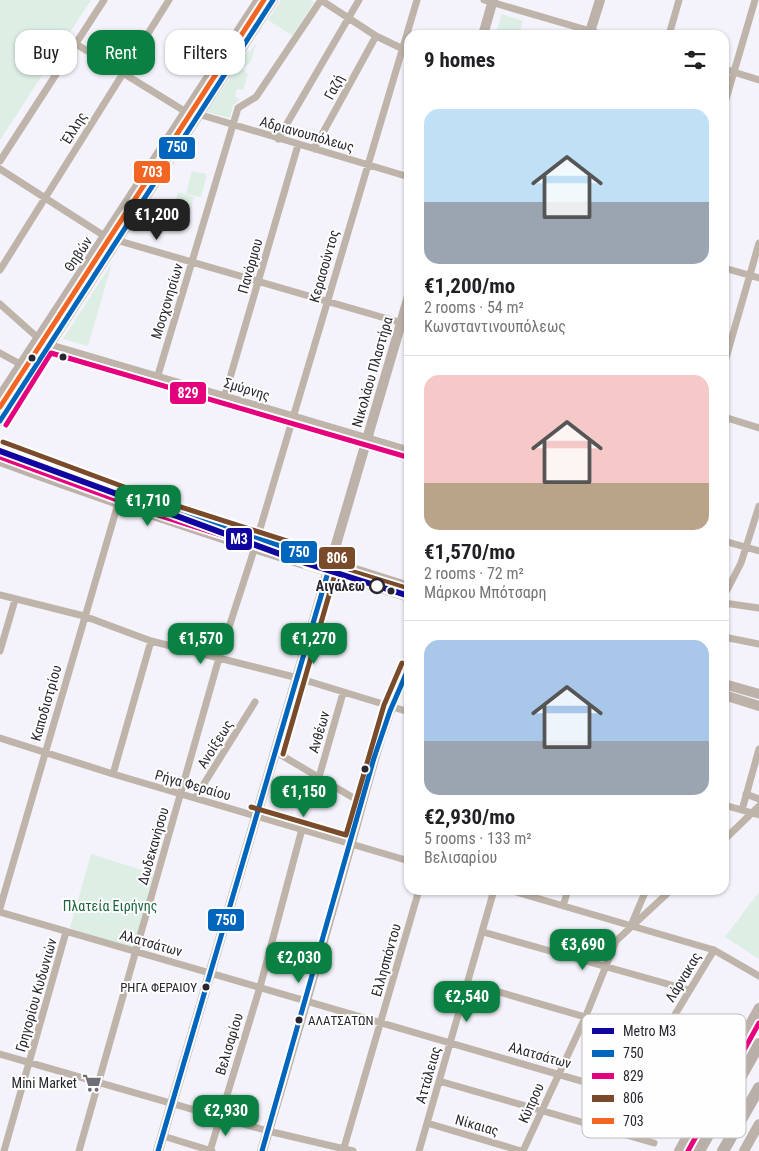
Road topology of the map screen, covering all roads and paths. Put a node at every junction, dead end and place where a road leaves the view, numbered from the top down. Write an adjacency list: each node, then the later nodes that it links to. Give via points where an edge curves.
1 (104, 0): 21 (street)
2 (169, 0): 13 (street, Έλλης)
3 (259, 0): 30 (main road, Θηβών)
4 (273, 0): 31 (main road, Θηβών)
5 (321, 0): 12 (street); 32 (street, Μοσχονησίων, via 256,97 238,108)
6 (359, 0): 12 (street)
7 (416, 0): 14 (street, Κερασούντος)
8 (600, 0): 17 (main road)
9 (679, 0): 18 (street)
10 (755, 0): 24 (street)
11 (490, 1): 15 (main road); 16 (street)
12 (348, 18): 19 (street); 33 (street)
13 (150, 30)
14 (407, 30)
15 (484, 30)
16 (581, 30)
17 (591, 30)
18 (670, 30)
19 (376, 36): 22 (street); 35 (street, Γαζή)
20 (404, 38): 22 (street, Κερασούντος)
21 (77, 42)
22 (401, 48): 37 (street, Κερασούντος)
23 (729, 70): 24 (street)
24 (734, 72): 28 (street); 29 (street)
25 (56, 75): 36 (street)
26 (121, 75): 40 (street, Έλλης)
27 (125, 75): 30 (street)
28 (759, 80)
29 (729, 89)
30 (186, 112): 41 (main road, Θηβών)
31 (198, 114): 32 (street, Αδριανουπόλεως); 41 (main road, Θηβών)
32 (233, 125): 33 (street, Αδριανουπόλεως); 43 (street, Μοσχονησίων)
33 (278, 139): 34 (street, Αδριανουπόλεως)
34 (298, 145): 35 (street, Αδριανουπόλεως); 48 (street, Πανόρμου)
35 (314, 149): 37 (street, Αδριανουπόλεως)
36 (0, 161)
37 (368, 165): 39 (street, Αδριανουπόλεως); 49 (street, Κερασούντος)
38 (0, 169): 40 (street)
39 (404, 176)
40 (45, 198): 41 (street); 44 (street, Έλλης)
41 (111, 238): 43 (street); 53 (main road, Θηβών); 54 (main road, Θηβών)
42 (759, 243): 46 (street)
43 (191, 262): 48 (street); 58 (street, Μοσχονησίων)
44 (0, 270)
45 (729, 270): 46 (street)
46 (749, 276): 47 (street); 55 (street)
47 (759, 278)
48 (259, 281): 49 (street); 60 (street, Πανόρμου)
49 (327, 301): 51 (street); 61 (street, Κερασούντος)
50 (0, 304): 53 (street)
51 (404, 324)
52 (404, 327): 65 (main road, Νικολάου Πλαστήρα)
53 (38, 338): 57 (main road, Θηβών)
54 (48, 344): 58 (street, Σμύρνης); 63 (main road, Θηβών)
55 (729, 347)
56 (0, 353): 57 (street)
57 (20, 364): 59 (main road, Θηβών)
58 (158, 375): 60 (street, Σμύρνης)
59 (0, 395)
60 (225, 395): 61 (street, Σμύρνης)
61 (294, 416): 65 (street, Σμύρνης); 71 (street, Κερασούντος)
62 (729, 419): 64 (street)
63 (0, 421)
64 (759, 428)
65 (367, 438): 67 (street, Σμύρνης); 76 (main road, Νικολάου Πλαστήρα)
66 (0, 449): 71 (main road, via 160,508)
67 (404, 449)
68 (0, 461): 69 (main road)
69 (118, 504): 74 (main road); 84 (street, Καποδιστρίου)
70 (759, 506): 73 (street)
71 (257, 539): 76 (main road)
72 (729, 543): 73 (street)
73 (747, 548): 75 (street); 78 (street)
74 (254, 550): 76 (main road); 89 (street, Δωδεκανήσου)
75 (759, 551)
76 (330, 567): 77 (main road); 80 (main road); 91 (main road, Νικολάου Πλαστήρα)
77 (404, 586)
78 (729, 586)
79 (0, 595): 81 (street)
80 (404, 595)
81 (15, 600): 84 (street); 88 (street)
82 (729, 604): 83 (street)
83 (759, 608)
84 (84, 616): 86 (street); 102 (street, Καποδιστρίου)
85 (729, 638): 87 (street)
86 (151, 641): 89 (street); 104 (street)
87 (759, 644)
88 (0, 651)
89 (219, 658): 91 (street); 106 (street, Δωδεκανήσου)
90 (404, 677): 98 (main road)
91 (298, 678): 93 (street); 103 (main road, Νικολάου Πλαστήρα)
92 (729, 685): 94 (main road)
93 (343, 693): 98 (street); 105 (street, Ανθέων)
94 (759, 694)
95 (729, 697): 97 (main road)
96 (255, 702): 108 (street, Ανοίξεως)
97 (759, 706)
98 (391, 707): 99 (street); 110 (main road)
99 (404, 711)
100 (0, 738): 102 (street, Ρήγα Φεραίου)
101 (759, 749): 107 (street)
102 (45, 752): 104 (street, Ρήγα Φεραίου); 127 (street, Καποδιστρίου)
103 (276, 752): 105 (street); 115 (main road, Νικολάου Πλαστήρα)
104 (113, 774): 106 (street, Ρήγα Φεραίου)
105 (319, 777): 110 (street)
106 (181, 794): 108 (street, Ρήγα Φεραίου); 133 (street, Δωδεκανήσου)
107 (746, 794): 109 (street); 113 (street)
108 (195, 798): 115 (street, Ρήγα Φεραίου)
109 (759, 798)
110 (362, 803): 118 (main road)
111 (729, 806): 113 (street)
112 (759, 806): 114 (street)
113 (742, 810): 114 (street)
114 (756, 814): 117 (street)
115 (256, 817): 116 (street, Ρήγα Φεραίου); 135 (main road, Νικολάου Πλαστήρα)
116 (302, 828): 118 (street, Ρήγα Φεραίου); 138 (street, Βελισαρίου)
117 (729, 836)
118 (351, 844): 119 (street, Ρήγα Φεραίου); 140 (main road)
119 (404, 860)
120 (418, 895): 145 (street, Ελλησπόντου)
121 (493, 895): 131 (street, Αττάλειας)
122 (526, 895): 126 (street)
123 (566, 895): 126 (street)
124 (644, 895): 129 (street)
125 (666, 895): 129 (street, Κύπρου)
126 (563, 906): 129 (street)
127 (0, 908)
128 (0, 912): 130 (street, Αλατσάτων)
129 (631, 926): 132 (street); 134 (street, Κύπρου, via 616,941)
130 (66, 932): 133 (street, Αλατσάτων); 151 (street, Γρηγορίου Κυδωνιών)
131 (483, 932): 134 (street); 137 (street, Αττάλειας)
132 (714, 950): 136 (street); 139 (street, Λάρνακας)
133 (136, 952): 135 (street, Αλατσάτων); 156 (street, Δωδεκανήσου)
134 (606, 966): 139 (street); 142 (street, Κύπρου)
135 (210, 973): 138 (street, Αλατσάτων); 158 (main road, Νικολάου Πλαστήρα)
136 (759, 976)
137 (468, 983): 144 (street); 148 (street, Αττάλειας)
138 (260, 987): 140 (street, Αλατσάτων); 161 (street, Βελισαρίου)
139 (689, 990): 143 (street, Λάρνακας)
140 (307, 1000): 145 (street, Αλατσάτων); 165 (main road)
141 (759, 1008): 147 (main road)
142 (587, 1014)
143 (675, 1014)
144 (582, 1017)
145 (381, 1022): 148 (street, Αλατσάτων); 172 (street, Ελλησπόντου)
146 (582, 1024): 153 (street, Κύπρου)
147 (746, 1031)
148 (450, 1042): 153 (street, Αλατσάτων); 154 (street, Αττάλειας)
149 (759, 1044): 152 (highway)
150 (0, 1054): 151 (street)
151 (30, 1063): 156 (street); 173 (street, Γρηγορίου Κυδωνιών)
152 (746, 1067)
153 (558, 1074): 155 (street, Αλατσάτων); 159 (street, Κύπρου)
154 (439, 1081): 159 (street); 163 (street, Αττάλειας)
155 (582, 1081)
156 (98, 1083): 158 (street); 174 (street, Δωδεκανήσου)
157 (759, 1088): 160 (highway)
158 (172, 1103): 161 (street); 166 (main road, Νικολάου Πλαστήρα)
159 (542, 1111): 162 (street); 180 (street, Κύπρου)
160 (746, 1111)
161 (220, 1118): 165 (street); 176 (street, Βελισαρίου)
162 (582, 1122)
163 (427, 1123): 179 (street, Αττάλειας); 180 (street, Νίκαιας)
164 (759, 1124): 184 (main road)
165 (268, 1131): 172 (street); 177 (main road)
166 (163, 1136): 175 (main road, Νικολάου Πλαστήρα); 176 (street)
167 (636, 1138): 171 (street)
168 (686, 1138): 181 (main road)
169 (706, 1138): 182 (highway)
170 (731, 1138): 183 (highway)
171 (654, 1143)
172 (343, 1150): 178 (street)
173 (4, 1151)
174 (79, 1151)
175 (158, 1151)
176 (211, 1151)
177 (262, 1151)
178 (353, 1151)
179 (419, 1151)
180 (522, 1151)
181 (679, 1151)
182 (699, 1151)
183 (724, 1151)
184 (744, 1151)

